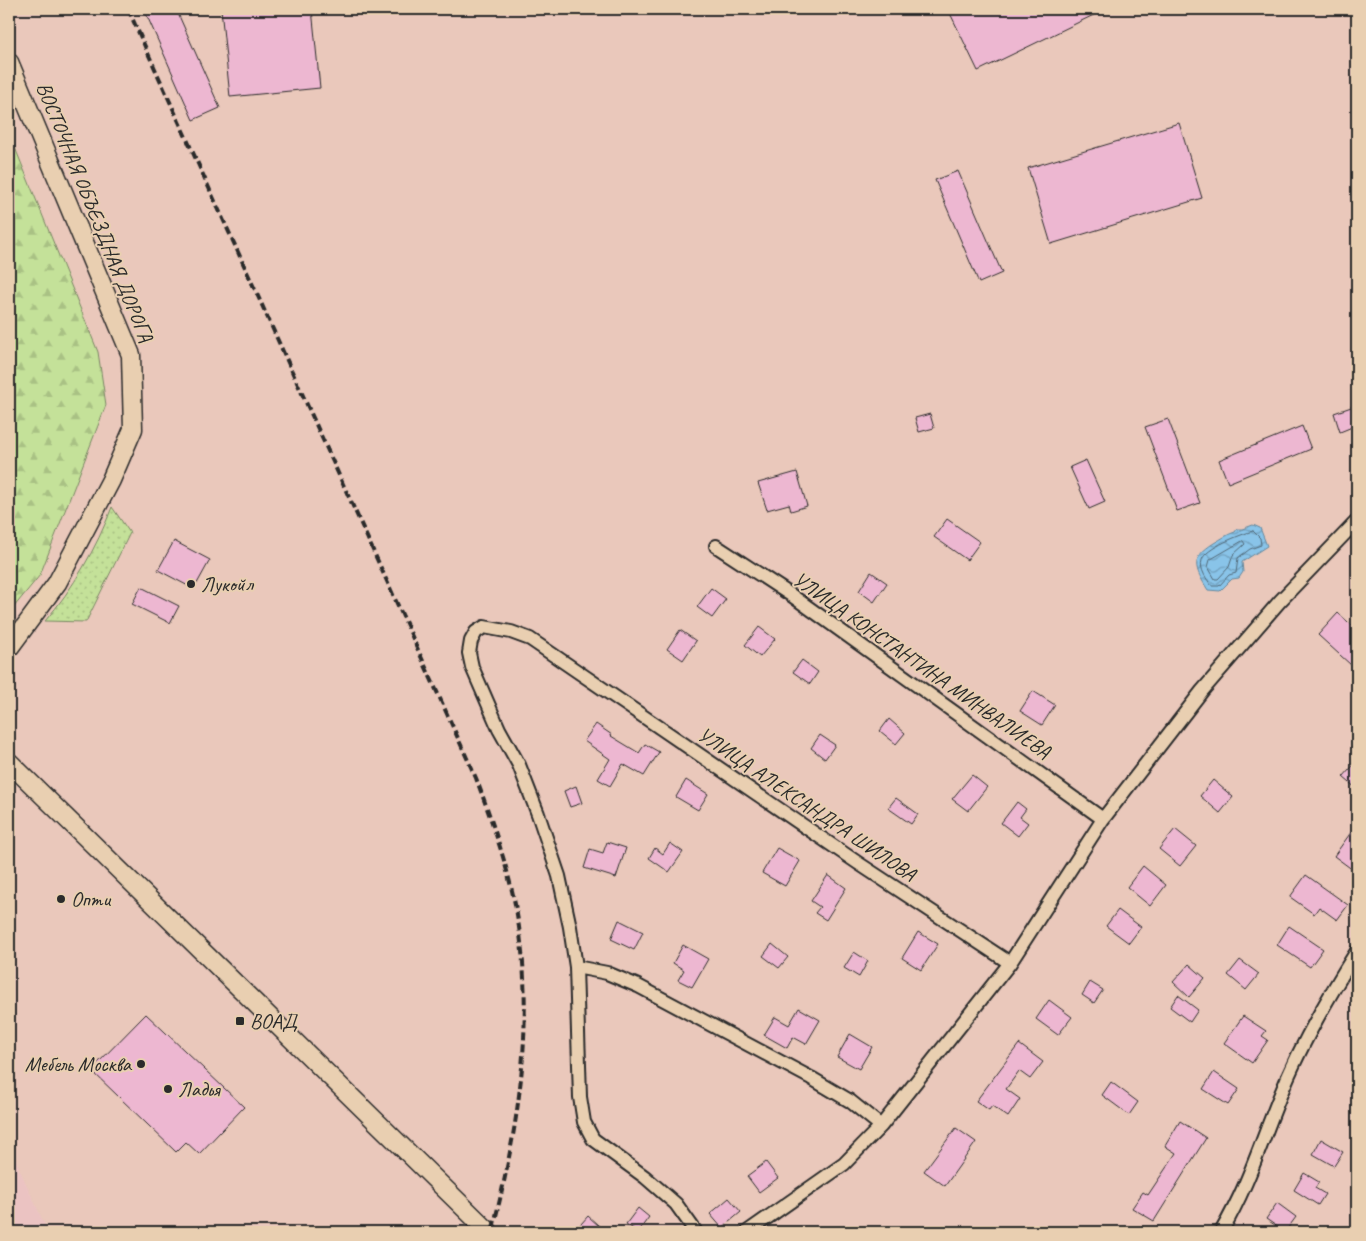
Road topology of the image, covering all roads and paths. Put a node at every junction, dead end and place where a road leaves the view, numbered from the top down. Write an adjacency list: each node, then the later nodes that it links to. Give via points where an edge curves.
1 (9, 62): 4 (main road, ВОСТОЧНАЯ ОБЪЕЗДНАЯ ДОРОГА, via 131,355 133,429 111,480 57,583)
2 (1357, 522): 6 (street, via 1280,600 1202,691)
3 (716, 546): 6 (street, УЛИЦА КОНСТАНТИНА МИНВАЛИЕВА, via 792,595)
4 (9, 648)
5 (9, 762): 11 (main road)
6 (1103, 819): 8 (street)
7 (1357, 951): 14 (street, via 1324,1003 1280,1095 1252,1173)
8 (1010, 962): 9 (street, УЛИЦА АЛЕКСАНДРА ШИЛОВА, via 583,678 530,639 484,627 476,632 471,642 472,668 519,765 538,814 558,876); 10 (street)
9 (576, 967): 10 (street, via 607,973 638,986 811,1078 850,1102); 12 (street, via 580,1097 584,1122 593,1139 676,1204)
10 (880, 1126): 13 (street, via 844,1164)
11 (489, 1232)
12 (696, 1232)
13 (747, 1232)
14 (1221, 1232)

